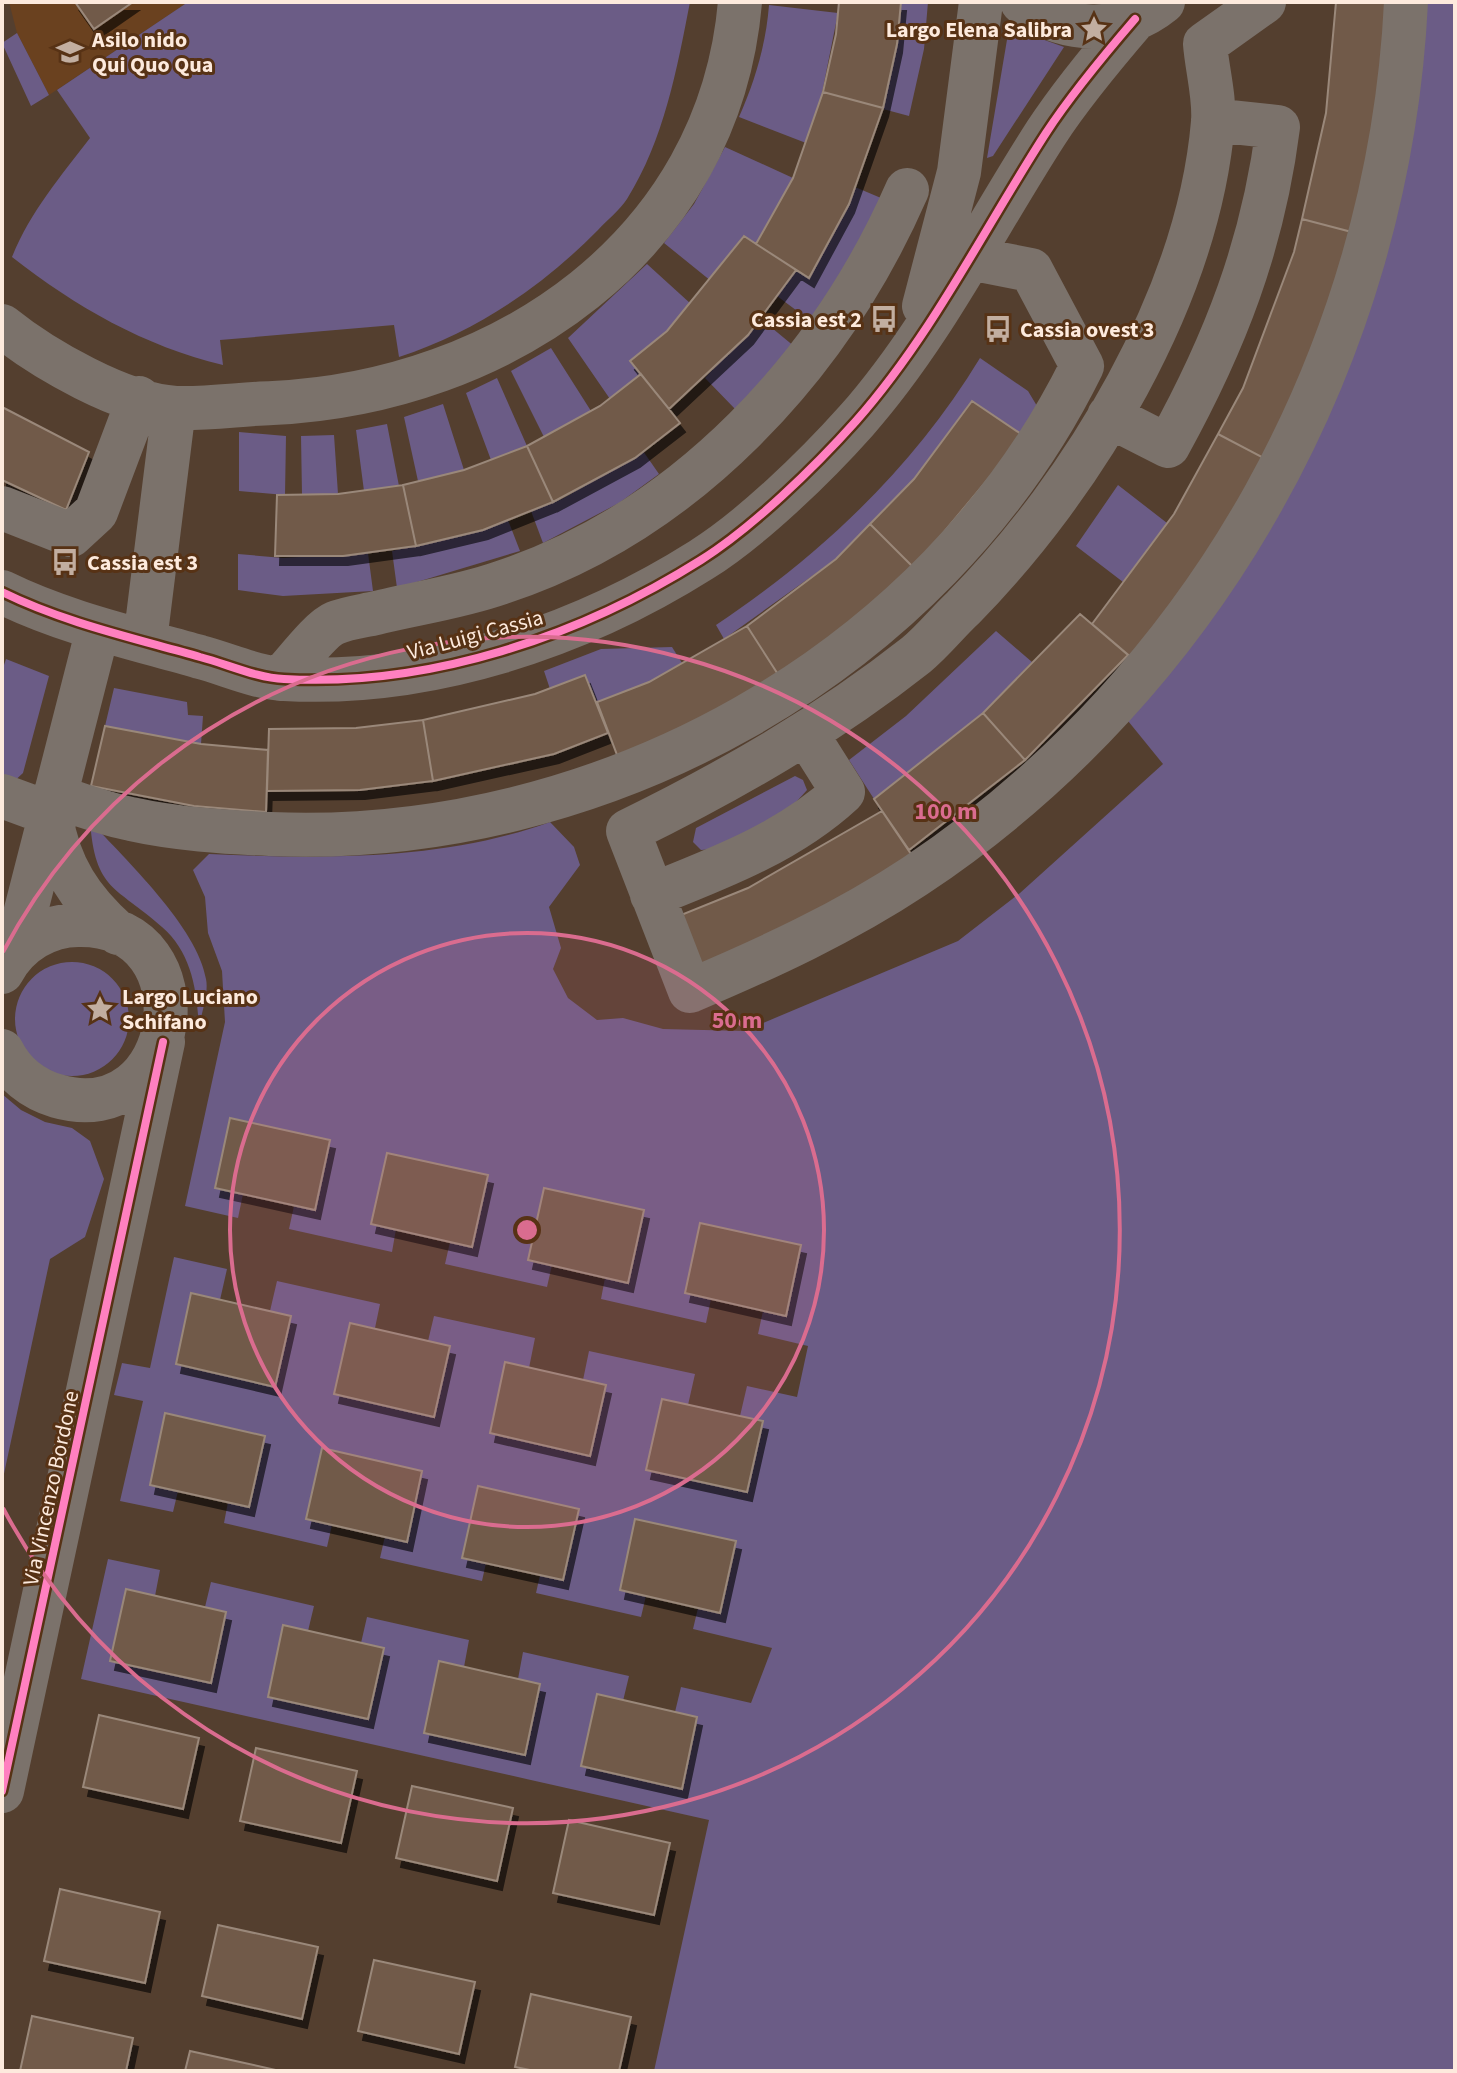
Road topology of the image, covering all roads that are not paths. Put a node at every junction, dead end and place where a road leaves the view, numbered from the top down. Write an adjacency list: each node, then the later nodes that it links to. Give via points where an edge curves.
1 (740, 2): 14 (street, via 725,78 704,136 674,191 594,284 544,321 491,351 375,392 310,401)
2 (981, 2): 13 (street, via 959,172)
3 (1022, 2): 7 (street, via 1040,15 1071,25 1103,27)
4 (1192, 2): 8 (street)
5 (1264, 2): 8 (street)
6 (1406, 2): 24 (street, via 1401,75 1375,223 1324,378 1250,524 1157,657 1044,775 981,828 892,890 773,956 690,991)
7 (1147, 12): 8 (street); 11 (street, Via Luigi Cassia, via 1049,129)
8 (1205, 44): 9 (street)
9 (1213, 120): 15 (street, via 1195,222 1149,344); 15 (street, via 1278,127 1257,238 1236,300 1209,372 1168,446)
10 (907, 190): 20 (street, via 849,303 813,352 733,443 698,471 584,547 500,583 333,623)
11 (969, 258): 13 (street, Via Luigi Cassia); 23 (street, via 1031,270 1082,366 1070,391 1013,479 956,549 821,669 745,719 664,760 579,792 492,816 402,831 312,836 221,832)
12 (2, 326): 14 (street, via 64,368)
13 (913, 349): 20 (street, Via Luigi Cassia, via 855,422 754,519 702,559 614,609 520,646 424,669)
14 (156, 403): 16 (street, via 96,512 71,535); 19 (street)
15 (1109, 416): 21 (street, via 1087,457 1009,560 918,653)
16 (2, 508)
17 (2, 592): 18 (street, Via Luigi Cassia)
18 (98, 629): 19 (street, Via Luigi Cassia); 23 (street)
19 (145, 641): 20 (street, Via Luigi Cassia)
20 (280, 679)
21 (807, 735): 24 (street, via 628,831); 24 (street, via 843,792 815,818 754,853)
22 (2, 796): 23 (street)
23 (53, 806): 25 (street, Via Vincenzo Bordone, via 65,871 98,916); 26 (street)
24 (652, 895)
25 (118, 933): 26 (street, via 71,924 40,934); 27 (street, Via Vincenzo Bordone, via 142,950 159,973 168,1014)
26 (6, 965)
27 (163, 1042): 29 (street, via 147,1069 123,1088); 30 (street, Via Vincenzo Bordone)
28 (2, 1051): 29 (street, via 28,1082 44,1092)
29 (79, 1099): 30 (street, via 96,1111 119,1143)
30 (133, 1192): 31 (street, Via Vincenzo Bordone)
31 (8, 1734): 32 (street, Via Vincenzo Bordone)
32 (2, 1791)

